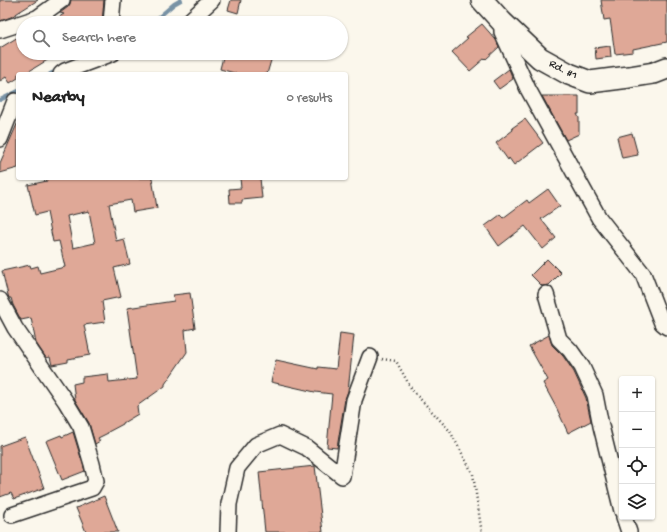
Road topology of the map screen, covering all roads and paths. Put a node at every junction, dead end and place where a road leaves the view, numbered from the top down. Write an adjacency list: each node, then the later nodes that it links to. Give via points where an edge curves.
1 (62, 0): 5 (street)
2 (113, 0): 6 (street)
3 (212, 0): 7 (street)
4 (482, 0): 8 (main road, Rd. #1)
5 (40, 16)
6 (112, 16)
7 (195, 16)
8 (502, 22): 12 (main road, Rd. #1, via 540,58 590,82 629,77); 19 (street, via 502,32 528,89 599,218 643,274 662,323)
9 (16, 25): 10 (street)
10 (0, 30)
11 (93, 60): 13 (street)
12 (667, 68)
13 (64, 72)
14 (16, 100): 15 (street); 16 (street)
15 (0, 116)
16 (0, 139)
17 (546, 294): 21 (street, via 560,338 582,367 595,395)
18 (0, 300): 22 (street, via 15,328 81,427 96,481 92,488)
19 (667, 327)
20 (370, 357): 24 (street, via 354,400 342,476 307,448 280,435 256,445 237,468 229,504); 25 (path, via 396,361 412,390 450,431 473,474)
21 (619, 499)
22 (12, 515)
23 (625, 520): 26 (street)
24 (228, 532)
25 (482, 532)
26 (628, 532)

